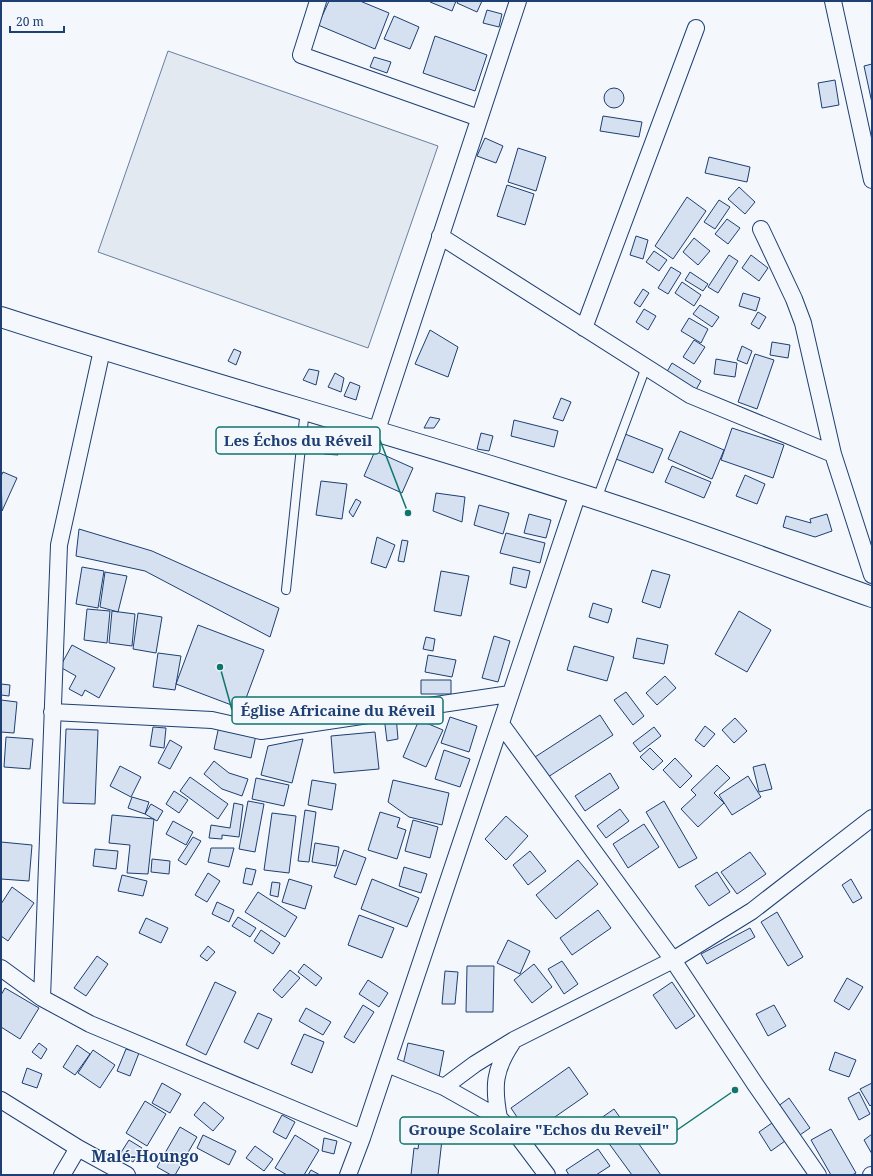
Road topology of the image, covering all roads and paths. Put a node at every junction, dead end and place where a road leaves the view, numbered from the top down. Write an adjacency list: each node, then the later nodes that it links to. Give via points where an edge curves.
1 (318, 1): 5 (street, via 301,55)
2 (518, 1): 5 (street)
3 (833, 1): 6 (street)
4 (696, 28): 10 (street)
5 (479, 118): 8 (street)
6 (872, 180)
7 (761, 229): 15 (street, via 803,323)
8 (440, 236): 10 (street); 14 (street)
9 (1, 317): 11 (street)
10 (584, 328): 12 (street)
11 (102, 350): 13 (street); 22 (street, via 59,545)
12 (646, 367): 15 (street, via 690,395); 17 (lane)
13 (305, 410): 14 (street); 19 (lane)
14 (377, 430): 16 (street)
15 (833, 454): 18 (street)
16 (578, 493): 17 (street); 21 (street)
17 (597, 499): 20 (street)
18 (872, 575)
19 (286, 590)
20 (872, 597)
21 (510, 694): 22 (street, via 261,731 212,720); 23 (street)
22 (52, 712): 27 (street)
23 (501, 724): 25 (street); 29 (street)
24 (872, 818): 25 (street, via 752,912)
25 (673, 960): 28 (street); 39 (street)
26 (1, 968): 27 (street)
27 (42, 998): 33 (street, via 90,1024)
28 (514, 1040): 30 (street); 32 (street, via 501,1060 495,1081)
29 (387, 1064): 30 (street); 33 (street)
30 (444, 1087): 32 (street)
31 (1, 1100): 34 (street)
32 (498, 1118): 38 (street, via 520,1139)
33 (362, 1138): 37 (street)
34 (78, 1148): 35 (street); 36 (street)
35 (62, 1175)
36 (126, 1175)
37 (348, 1175)
38 (547, 1175)
39 (818, 1175)

